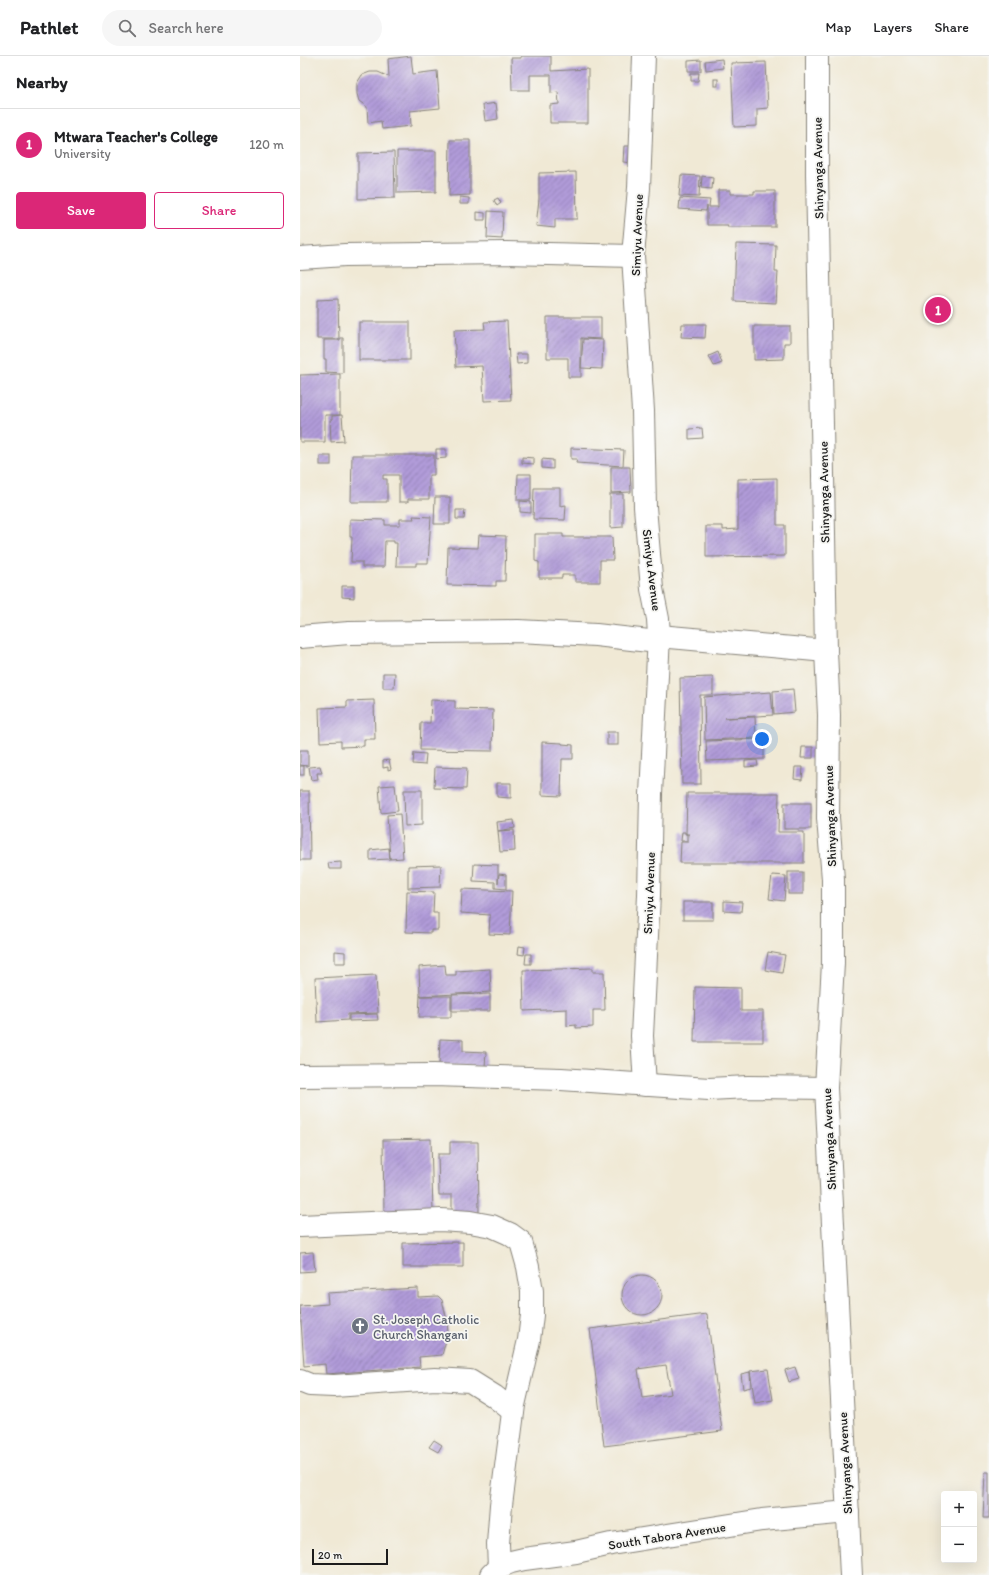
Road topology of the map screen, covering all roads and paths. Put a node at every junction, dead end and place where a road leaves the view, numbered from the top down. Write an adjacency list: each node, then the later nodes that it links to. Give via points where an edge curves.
1 (644, 56): 3 (street, Simiyu Avenue)
2 (817, 56): 7 (street, Shinyanga Avenue)
3 (633, 256): 4 (street, via 506,254); 6 (street, Simiyu Avenue, via 643,411 644,507 652,589 658,619)
4 (300, 258)
5 (300, 637): 6 (street, via 348,633 518,631)
6 (658, 639): 7 (street); 9 (street, Simiyu Avenue, via 642,1036)
7 (826, 651): 10 (street, Shinyanga Avenue, via 830,715 828,818 833,879 833,963)
8 (300, 1076): 9 (street, via 434,1075 561,1079)
9 (645, 1085): 10 (street, via 709,1089)
10 (826, 1088): 14 (street, Shinyanga Avenue)
11 (300, 1226): 13 (street, via 441,1220 470,1222 492,1226 521,1242 532,1291 532,1315)
12 (300, 1380): 13 (street, via 310,1384 334,1386 435,1379 470,1381)
13 (513, 1412): 15 (street)
14 (848, 1512): 15 (street, South Tabora Avenue, via 762,1520 611,1544 511,1562); 16 (street, Shinyanga Avenue)
15 (495, 1571)
16 (851, 1575)

